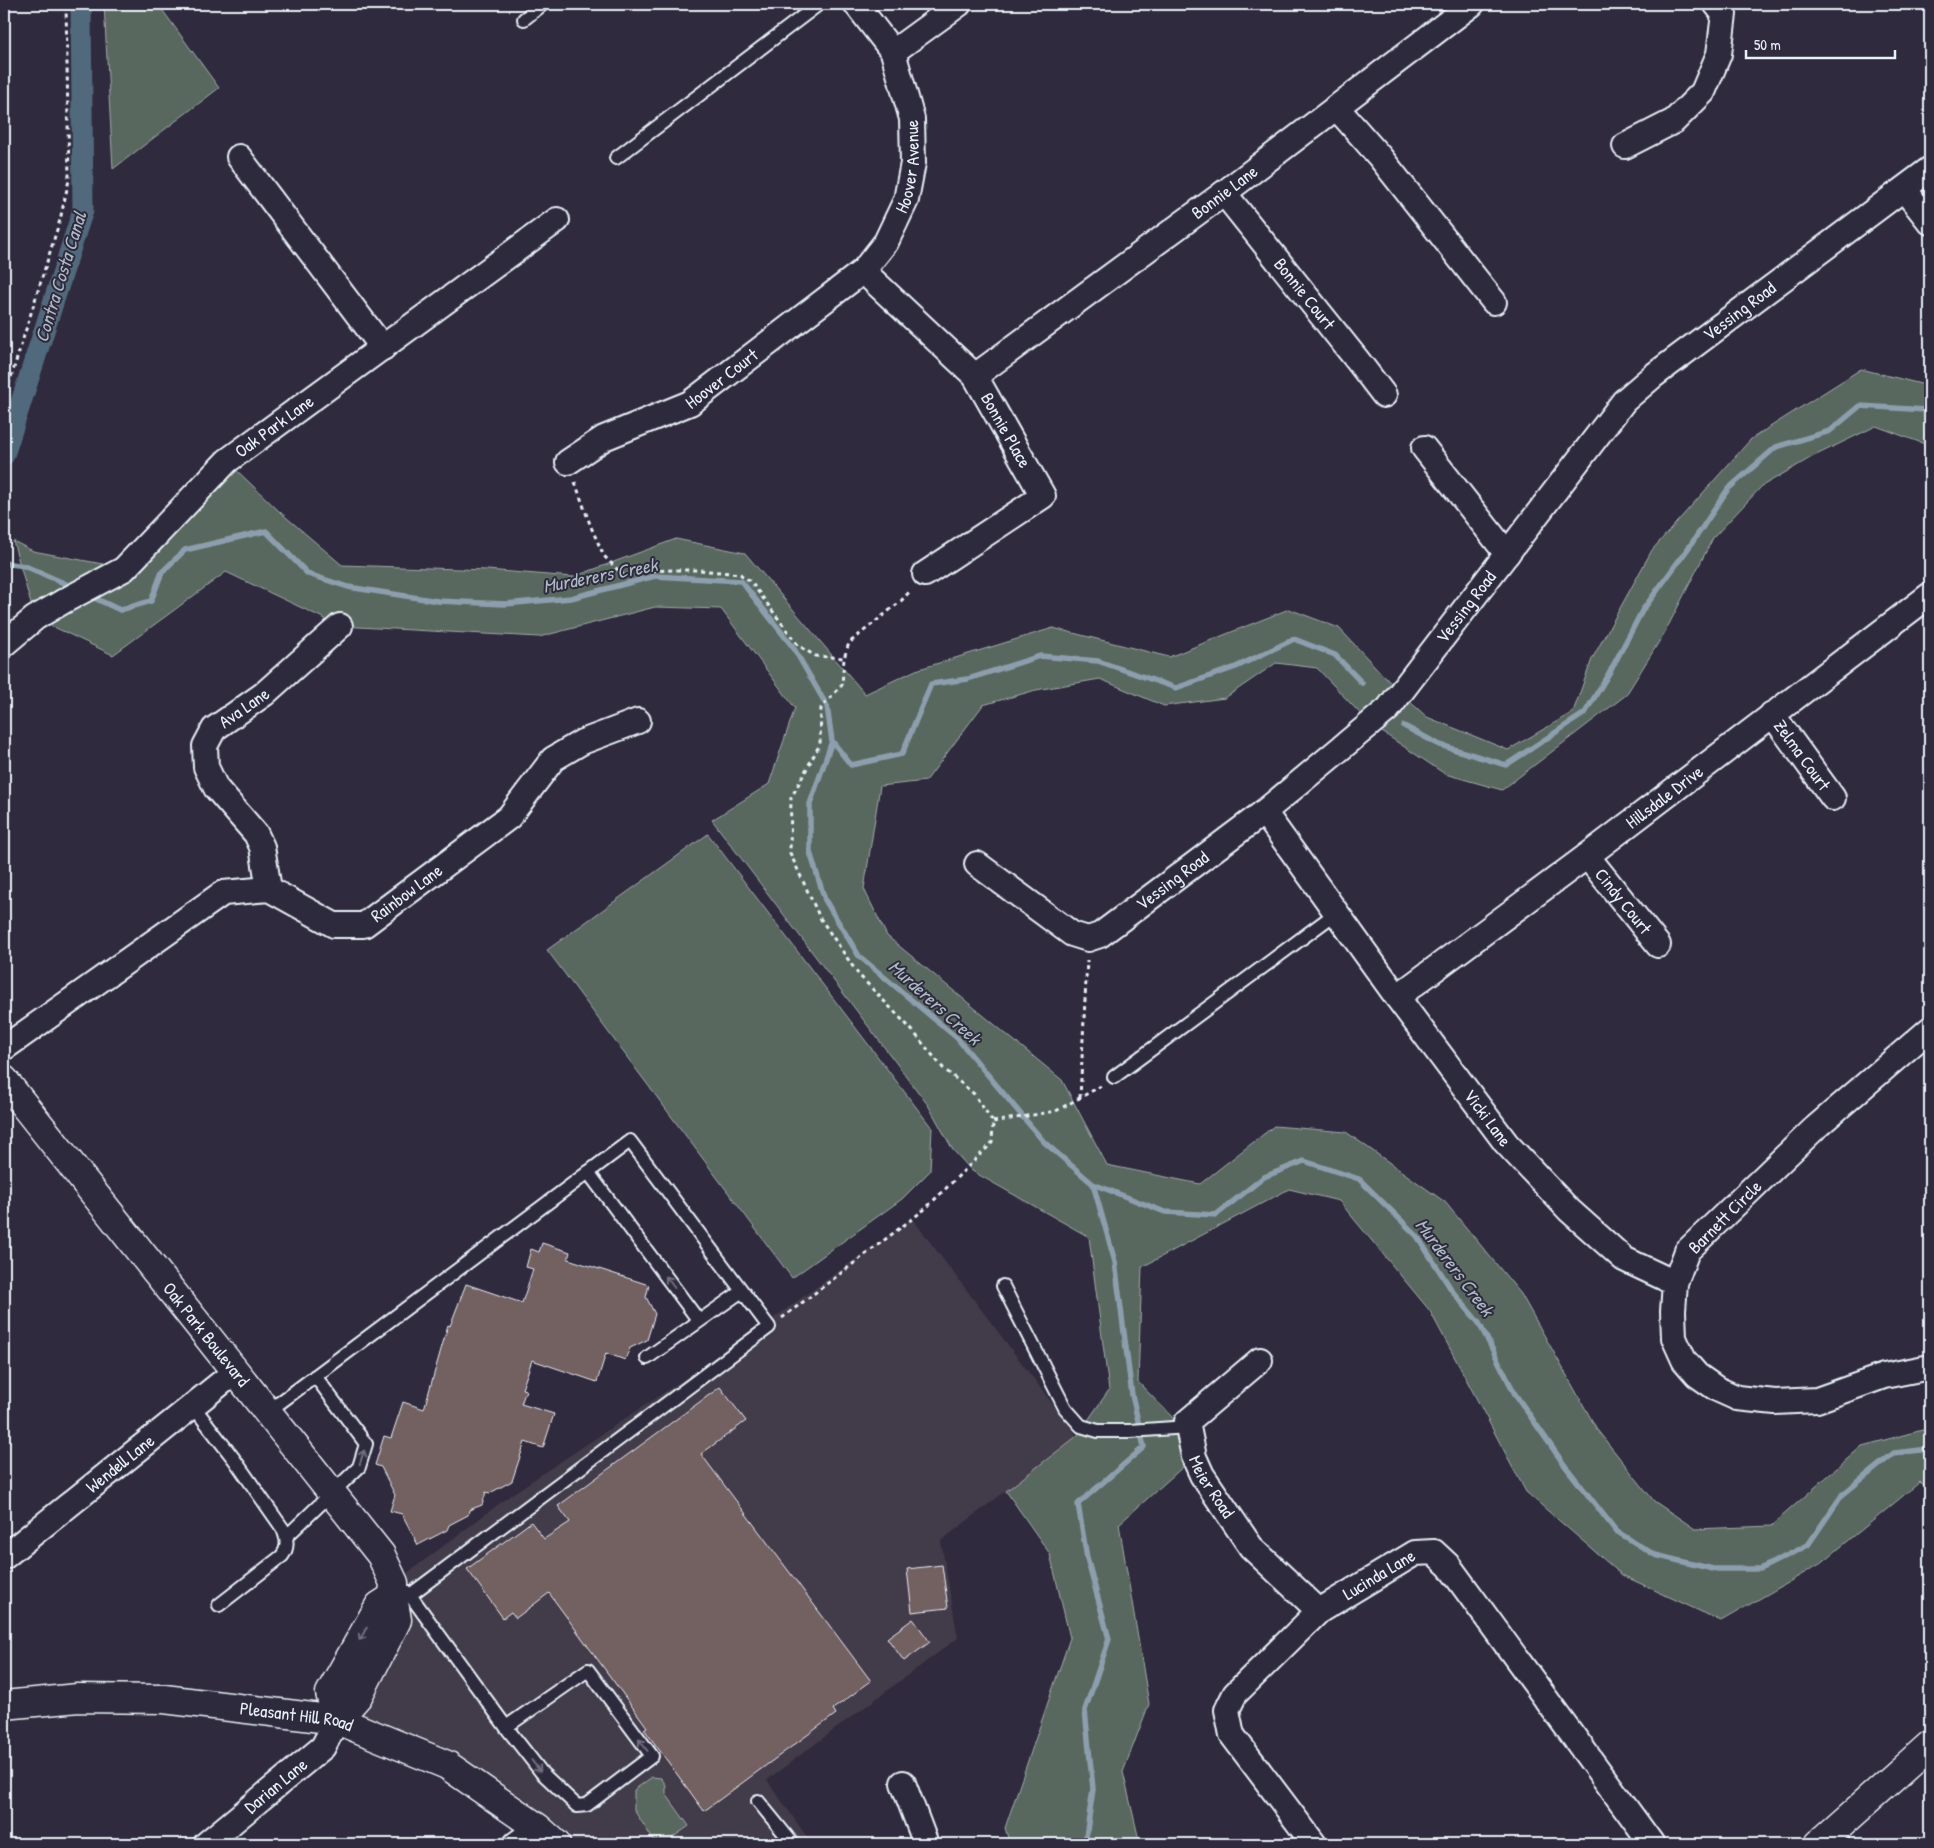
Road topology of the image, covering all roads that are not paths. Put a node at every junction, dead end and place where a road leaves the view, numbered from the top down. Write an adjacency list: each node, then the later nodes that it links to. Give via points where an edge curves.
1 (543, 4): 7 (lane)
2 (819, 4): 12 (lane)
3 (856, 4): 8 (street, Hoover Avenue)
4 (959, 4): 8 (street)
5 (1472, 4): 9 (street, Bonnie Lane)
6 (1720, 9): 10 (street, via 1719,54 1703,92 1674,120)
7 (524, 19)
8 (893, 52): 18 (street, Hoover Avenue, via 912,119 913,164 906,200 886,242)
9 (1336, 107): 15 (street, Bonnie Lane); 19 (street, via 1380,157)
10 (1625, 146)
11 (239, 157): 20 (street)
12 (616, 158)
13 (1930, 169): 14 (street, Vessing Road)
14 (1904, 189): 17 (street); 25 (street, Vessing Road, via 1624,401)
15 (1224, 193): 21 (street, Bonnie Lane); 22 (street, Bonnie Court)
16 (558, 220): 20 (street, Oak Park Lane)
17 (1930, 222)
18 (863, 271): 21 (street, Bonnie Place); 24 (street, Hoover Court, via 690,403 604,438)
19 (1494, 302)
20 (383, 348): 29 (street, Oak Park Lane, via 228,461 124,568 35,618)
21 (974, 376): 26 (street, Bonnie Place, via 1043,496)
22 (1384, 395)
23 (1424, 448): 25 (street)
24 (568, 462)
25 (1507, 554): 33 (street, Vessing Road, via 1388,709)
26 (925, 574)
27 (1930, 595): 30 (street, Hillsdale Drive)
28 (340, 626): 36 (street, Ava Lane, via 264,694 214,729 204,746 206,767 216,788 256,834 262,847)
29 (4, 644)
30 (1772, 714): 32 (street, Zelma Court); 34 (street, Hillsdale Drive)
31 (638, 721): 36 (street, Rainbow Lane, via 582,742 554,759 509,817 364,925 334,925)
32 (1832, 798)
33 (1264, 812): 35 (street, Vessing Road, via 1100,934 1088,939 1072,934); 37 (street, Vicki Lane)
34 (1587, 856): 38 (street, Cindy Court); 39 (street, Hillsdale Drive)
35 (977, 864)
36 (269, 889): 41 (street, via 223,893)
37 (1336, 913): 39 (street, Vicki Lane); 42 (lane)
38 (1658, 945)
39 (1396, 997): 45 (street, Vicki Lane, via 1506,1143 1569,1210 1624,1259)
40 (1930, 1029): 45 (street, Barnett Circle, via 1815,1128 1687,1251)
41 (4, 1048)
42 (1114, 1077)
43 (4, 1080): 52 (street, Oak Park Boulevard)
44 (588, 1172): 47 (lane, via 630,1141); 48 (lane, one-way to 44); 53 (lane)
45 (1676, 1283): 51 (street, Barnett Circle, via 1674,1338 1684,1360 1697,1375 1737,1398 1775,1402 1817,1400 1884,1376)
46 (1003, 1286): 56 (lane, via 1064,1408 1081,1426 1098,1431)
47 (742, 1291): 48 (lane); 60 (lane, via 769,1327)
48 (699, 1321): 49 (lane)
49 (647, 1358)
50 (1260, 1360): 56 (street, via 1187,1422)
51 (1930, 1367)
52 (236, 1372): 54 (street, Wendell Lane); 55 (street, Oak Park Boulevard)
53 (315, 1376): 55 (lane); 57 (lane, one-way to 53, via 359,1467 366,1444)
54 (193, 1406): 58 (lane, via 234,1458); 59 (street, Wendell Lane)
55 (266, 1413): 57 (street, Oak Park Boulevard)
56 (1188, 1427): 62 (street, Meier Road, via 1194,1457 1202,1475 1251,1547)
57 (332, 1494): 58 (lane); 60 (street, Oak Park Boulevard, via 381,1555)
58 (286, 1537): 61 (lane, via 286,1551 282,1556)
59 (4, 1557)
60 (399, 1592): 64 (street, via 379,1606 330,1692); 65 (lane)
61 (219, 1605)
62 (1319, 1610): 74 (street, Lucinda Lane, via 1235,1694 1227,1710 1232,1735); 75 (street, Lucinda Lane, via 1415,1553 1434,1552 1449,1566)
63 (4, 1706): 64 (street, Pleasant Hill Road, via 78,1698 164,1699)
64 (337, 1720): 69 (street, Pleasant Hill Road, via 447,1766); 70 (street, Darian Lane, via 324,1747)
65 (506, 1727): 65 (lane, one-way to 65, via 542,1773 577,1806 587,1805 652,1756 588,1670)
66 (1930, 1745): 76 (street)
67 (903, 1783): 73 (street)
68 (758, 1801): 72 (lane)
69 (547, 1836): 71 (street)
70 (206, 1844)
71 (516, 1844)
72 (792, 1844)
73 (926, 1844)
74 (1314, 1844)
75 (1652, 1844)
76 (1819, 1844)

